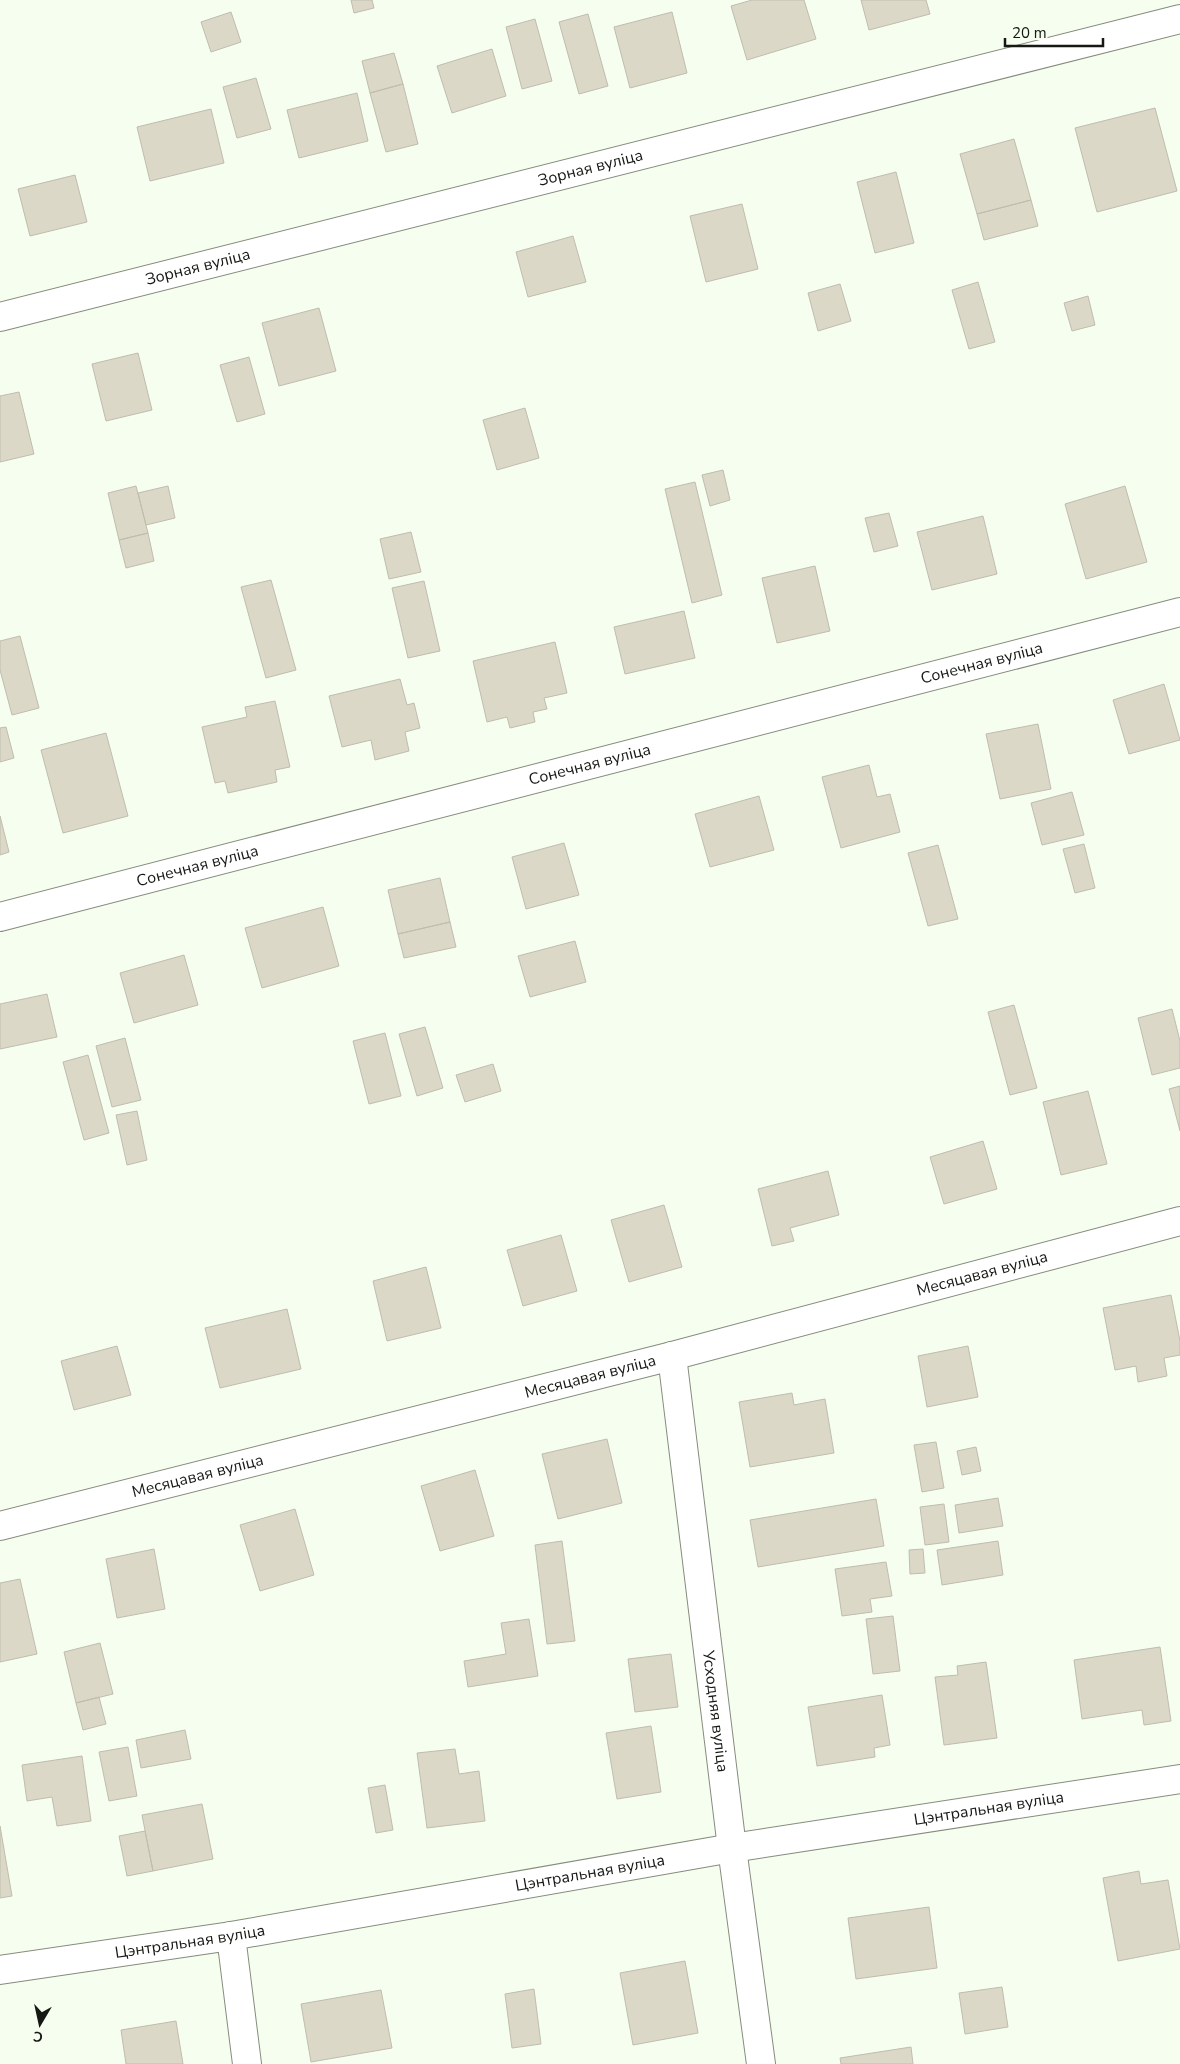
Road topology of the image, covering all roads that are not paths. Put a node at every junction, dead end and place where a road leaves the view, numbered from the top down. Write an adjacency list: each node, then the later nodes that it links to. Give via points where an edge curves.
1 (1180, 19): 2 (street, Зорная вуліца)
2 (0, 317)
3 (1180, 612): 4 (street, Сонечная вуліца)
4 (0, 918)
5 (1180, 1222): 6 (street, Месяцавая вуліца)
6 (672, 1356): 7 (street, Месяцавая вуліца); 9 (street, Усходняя вуліца)
7 (0, 1526)
8 (1180, 1779): 9 (street, Цэнтральная вуліца)
9 (732, 1848): 10 (street, Цэнтральная вуліца); 13 (street, Усходняя вуліца)
10 (231, 1936): 11 (street, Цэнтральная вуліца); 12 (street)
11 (0, 1970)
12 (247, 2064)
13 (761, 2064)

